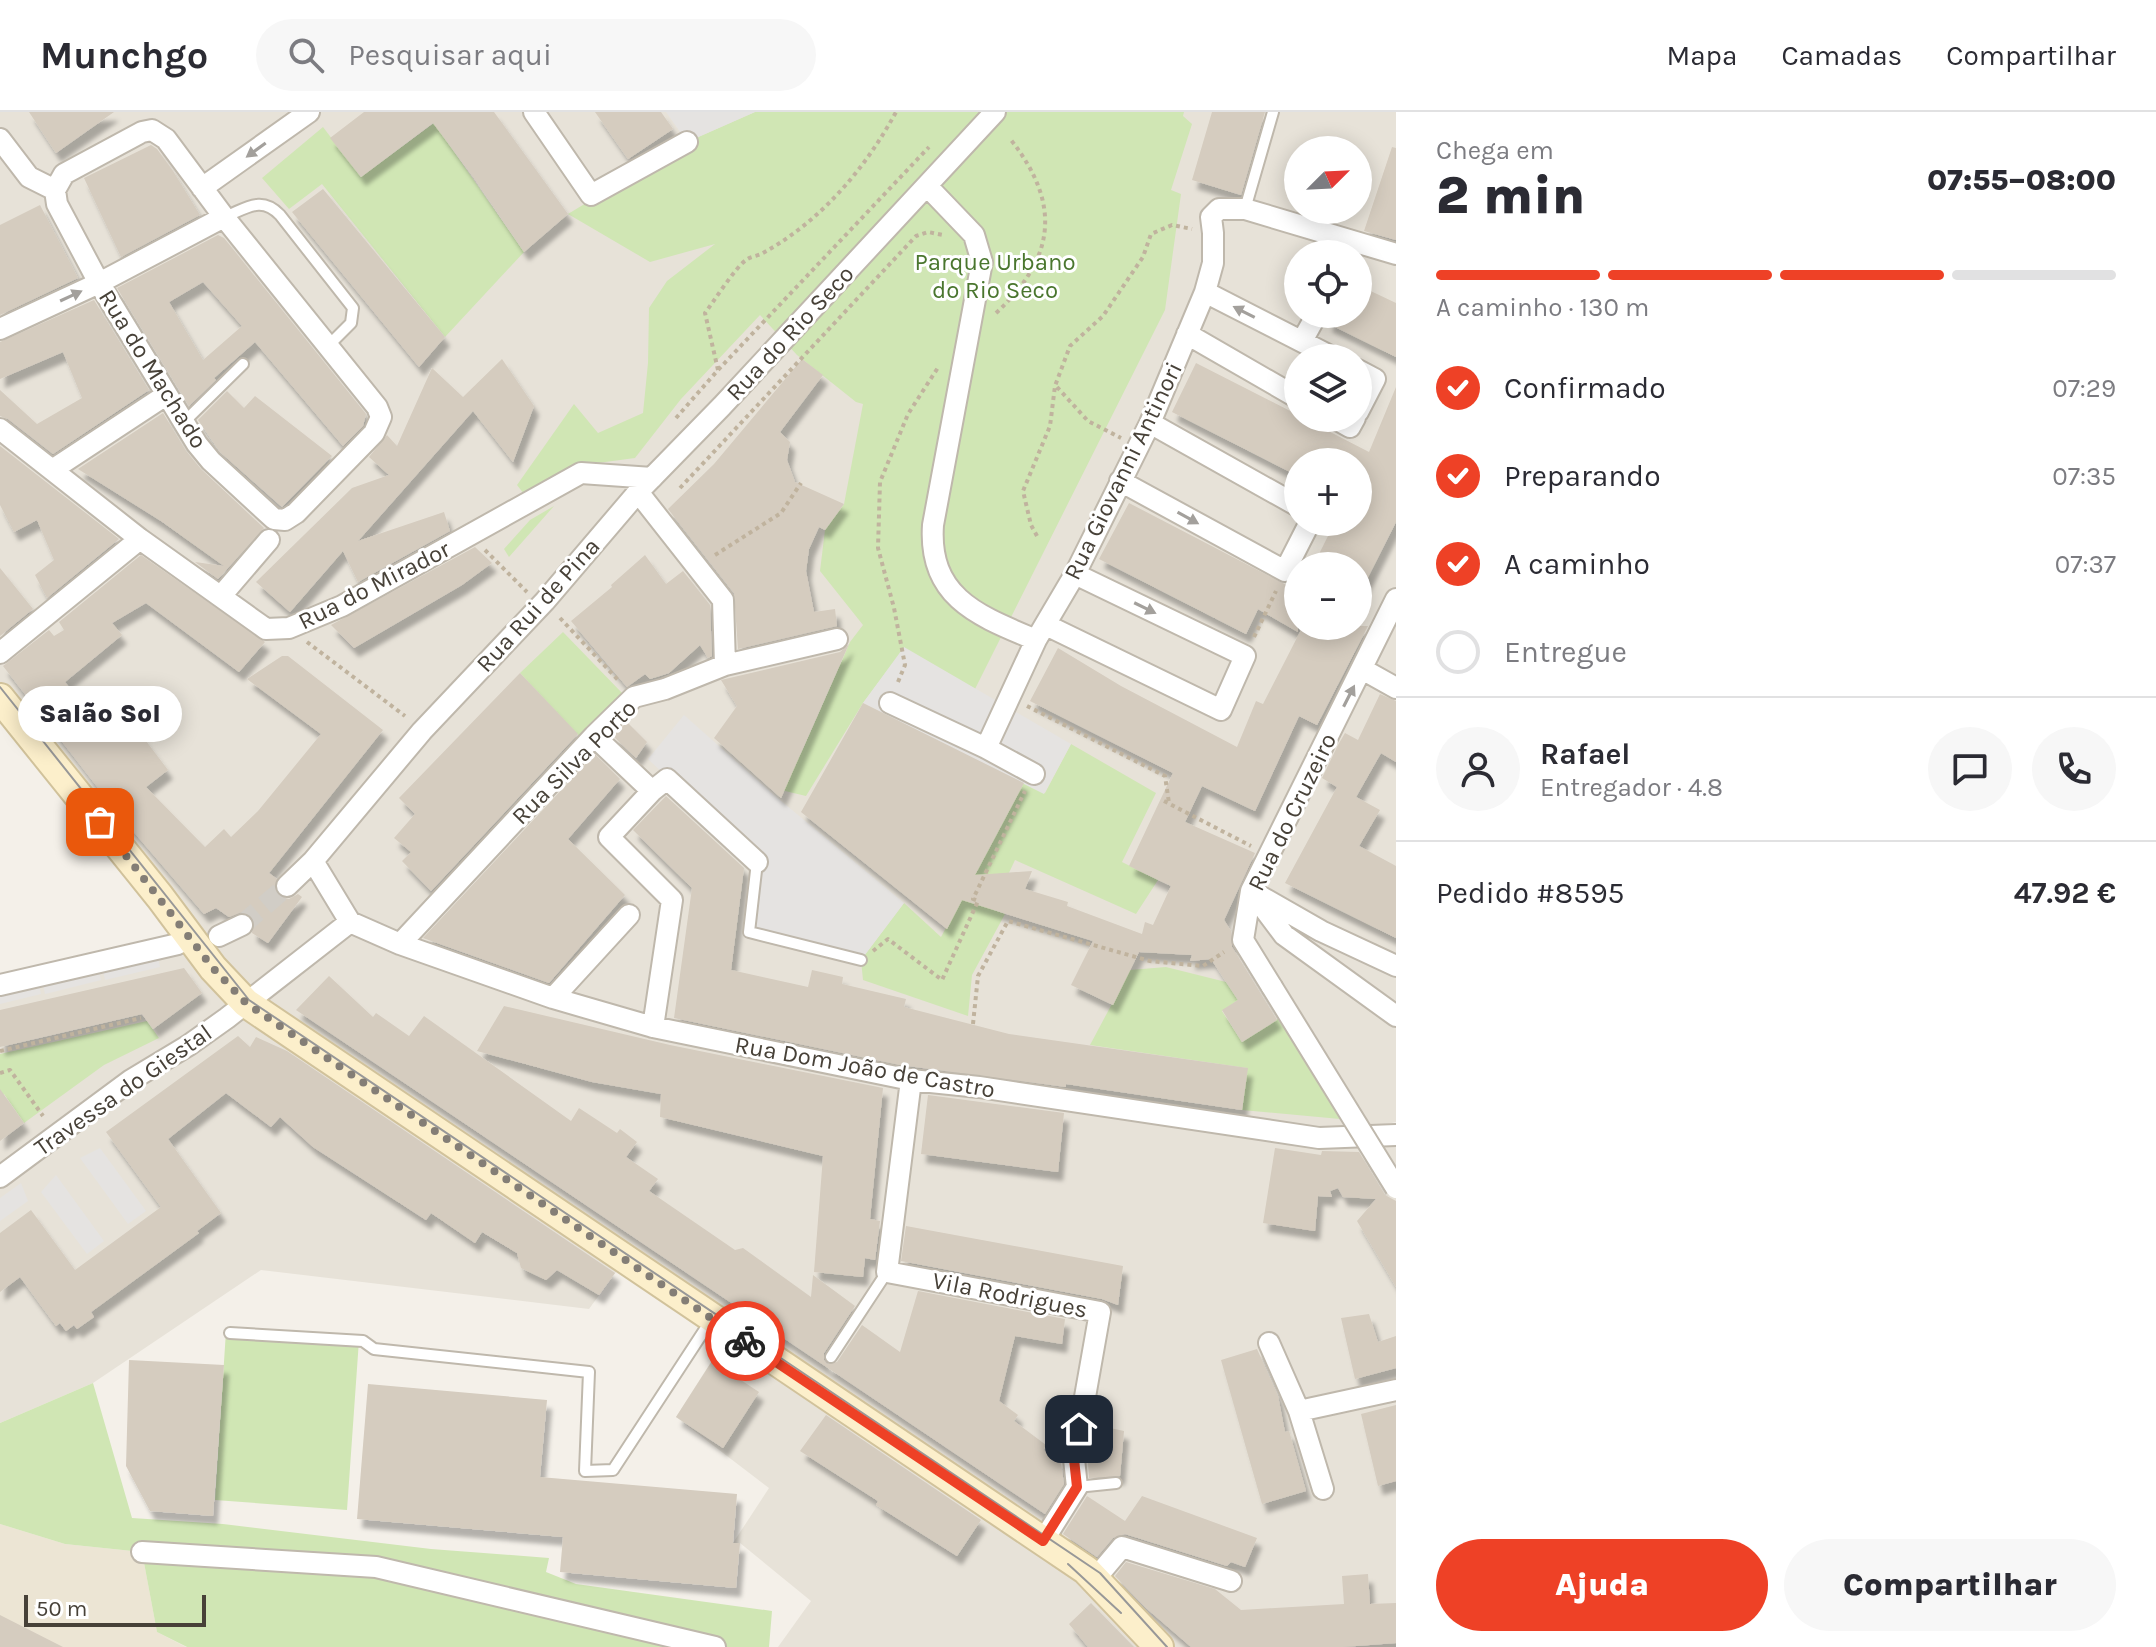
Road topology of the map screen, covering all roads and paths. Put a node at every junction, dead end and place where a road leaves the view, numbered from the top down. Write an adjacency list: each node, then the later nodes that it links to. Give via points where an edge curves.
1 (309, 112): 11 (street, one-way to 11)
2 (534, 112): 9 (street, via 591,195)
3 (896, 112): 31 (path, via 843,188 808,221 746,260 705,313)
4 (995, 112): 10 (street, Rua do Rio Seco)
5 (1273, 112): 13 (lane)
6 (0, 139): 12 (street, via 29,177)
7 (935, 140): 31 (path)
8 (1011, 140): 22 (path, via 1036,183 1045,235 1026,282)
9 (687, 142)
10 (928, 187): 43 (street, Rua do Rio Seco); 58 (street, via 974,235 982,262 933,525 933,555 944,582 965,605 991,620)
11 (202, 188): 12 (street, via 166,139 152,130 64,174); 14 (street)
12 (55, 190): 20 (street, Rua do Machado, via 60,212)
13 (1245, 209): 15 (street, via 1219,209 1211,217); 16 (street)
14 (224, 217): 20 (street); 28 (street); 28 (lane, via 262,204 280,215 353,308 351,323)
15 (1213, 233): 21 (street, Rua Giovanni Antinori, via 1213,263); 32 (path, via 1172,225 1151,234 1143,257 1103,316 1070,346)
16 (1331, 240)
17 (953, 244): 44 (path, via 942,234 916,236)
18 (1372, 251): 19 (street)
19 (1396, 254)
20 (99, 283): 24 (street, one-way to 20); 34 (street, Rua do Machado)
21 (1205, 292): 25 (street, Rua Giovanni Antinori); 26 (street, one-way to 21)
22 (988, 320)
23 (1309, 328): 26 (street)
24 (0, 329)
25 (1187, 334): 33 (street); 36 (street, Rua Giovanni Antinori)
26 (1302, 341): 27 (street)
27 (1308, 344)
28 (329, 345): 35 (street, Rua do Machado, via 377,407 379,426 285,520 274,519 211,461)
29 (243, 364): 35 (lane)
30 (939, 365): 67 (path, via 908,414 880,482 878,548 905,665)
31 (718, 370): 37 (path)
32 (1055, 386): 39 (path, via 1088,421); 47 (path, via 1050,426 1023,491)
33 (1284, 390)
34 (166, 395): 35 (street, Rua do Machado); 40 (street)
35 (183, 423)
36 (1150, 423): 39 (street, Rua Giovanni Antinori); 45 (street)
37 (668, 427)
38 (0, 429): 40 (street, Rua do Mirador)
39 (1137, 446): 41 (street, Rua Giovanni Antinori)
40 (52, 470): 48 (street, Rua do Mirador)
41 (1120, 481): 51 (street, one-way to 51); 53 (street, Rua Giovanni Antinori)
42 (801, 483): 50 (path, via 781,513)
43 (645, 485): 46 (street, Rua do Mirador, via 581,473); 50 (street); 56 (street, Rua Rui de Pina)
44 (680, 488)
45 (1284, 498)
46 (469, 535): 56 (path); 57 (street, Rua do Mirador, via 342,606)
47 (1037, 536)
48 (140, 539): 54 (street, Rua do Mirador); 60 (street)
49 (269, 540): 54 (street)
50 (696, 567): 62 (street, via 723,600)
51 (1284, 570)
52 (1284, 573): 61 (path)
53 (1075, 574): 58 (street, Rua Giovanni Antinori); 61 (street, one-way to 61)
54 (221, 596): 57 (street, Rua do Mirador, via 266,629)
55 (1396, 599): 63 (street, Rua do Cruzeiro)
56 (543, 604): 65 (path); 69 (street, Rua Rui de Pina)
57 (289, 628): 69 (path)
58 (1041, 633): 61 (street, via 1221,710); 71 (street, Rua Giovanni Antinori)
59 (837, 639): 62 (street, Rua Silva Porto)
60 (0, 653)
61 (1245, 656)
62 (725, 665): 65 (street, Rua Silva Porto)
63 (1362, 669): 64 (street); 74 (street, Rua do Cruzeiro, one-way to 63)
64 (1396, 688)
65 (634, 697): 70 (street, Rua Silva Porto)
66 (0, 698): 91 (street)
67 (890, 703): 71 (street)
68 (1023, 704): 74 (path, via 1165,776 1166,802)
69 (422, 731): 75 (street, Rua Rui de Pina)
70 (594, 736): 73 (street); 86 (street, Rua Silva Porto)
71 (986, 748): 72 (street)
72 (1034, 774): 83 (path, via 973,899 978,901 942,980)
73 (652, 791): 76 (street, via 667,779); 95 (street, via 609,837 672,900)
74 (1268, 855): 78 (street, Rua do Cruzeiro)
75 (313, 861): 77 (street, Rua Rui de Pina); 80 (street)
76 (757, 862): 87 (lane, via 749,932)
77 (287, 886)
78 (1251, 891): 84 (street, Rua do Cruzeiro); 88 (street); 92 (street, via 1284,935)
79 (629, 915): 90 (street)
80 (350, 922): 86 (street, Rua Dom João de Castro); 91 (street, Travessa do Giestal)
81 (242, 925): 82 (street)
82 (219, 936)
83 (888, 939)
84 (1243, 940): 94 (path, via 1203,966 1150,961 1008,921 978,976); 102 (street, bridge)
85 (178, 944): 89 (street)
86 (400, 944): 90 (street, Rua Dom João de Castro)
87 (861, 960)
88 (1396, 966)
89 (0, 985)
90 (553, 998): 95 (street, Rua Dom João de Castro)
91 (246, 1003): 101 (street, Travessa do Giestal); 104 (street)
92 (1396, 1016)
93 (141, 1018): 96 (path)
94 (973, 1024)
95 (653, 1027): 98 (street, Rua Dom João de Castro)
96 (0, 1051)
97 (0, 1073): 99 (path, via 10,1070)
98 (911, 1080): 100 (street, Rua Dom João de Castro, via 1319,1138); 103 (street)
99 (43, 1116)
100 (1396, 1135)
101 (0, 1177)
102 (1396, 1188)
103 (887, 1272): 107 (lane); 111 (street, Vila Rodrigues, via 1100,1312 1074,1459)
104 (712, 1318): 105 (lane, via 613,1470 585,1471 589,1372 374,1349 363,1341); 113 (street)
105 (230, 1333)
106 (1269, 1343): 109 (street)
107 (831, 1357)
108 (1396, 1390): 109 (street)
109 (1299, 1411): 112 (street)
110 (1116, 1483): 111 (lane)
111 (1077, 1487): 113 (street)
112 (1323, 1489)
113 (1043, 1541): 115 (street)
114 (142, 1552): 117 (street, via 376,1567)
115 (1095, 1579): 116 (street, via 1122,1547); 118 (street)
116 (1231, 1581)
117 (715, 1647)
118 (1159, 1647)

